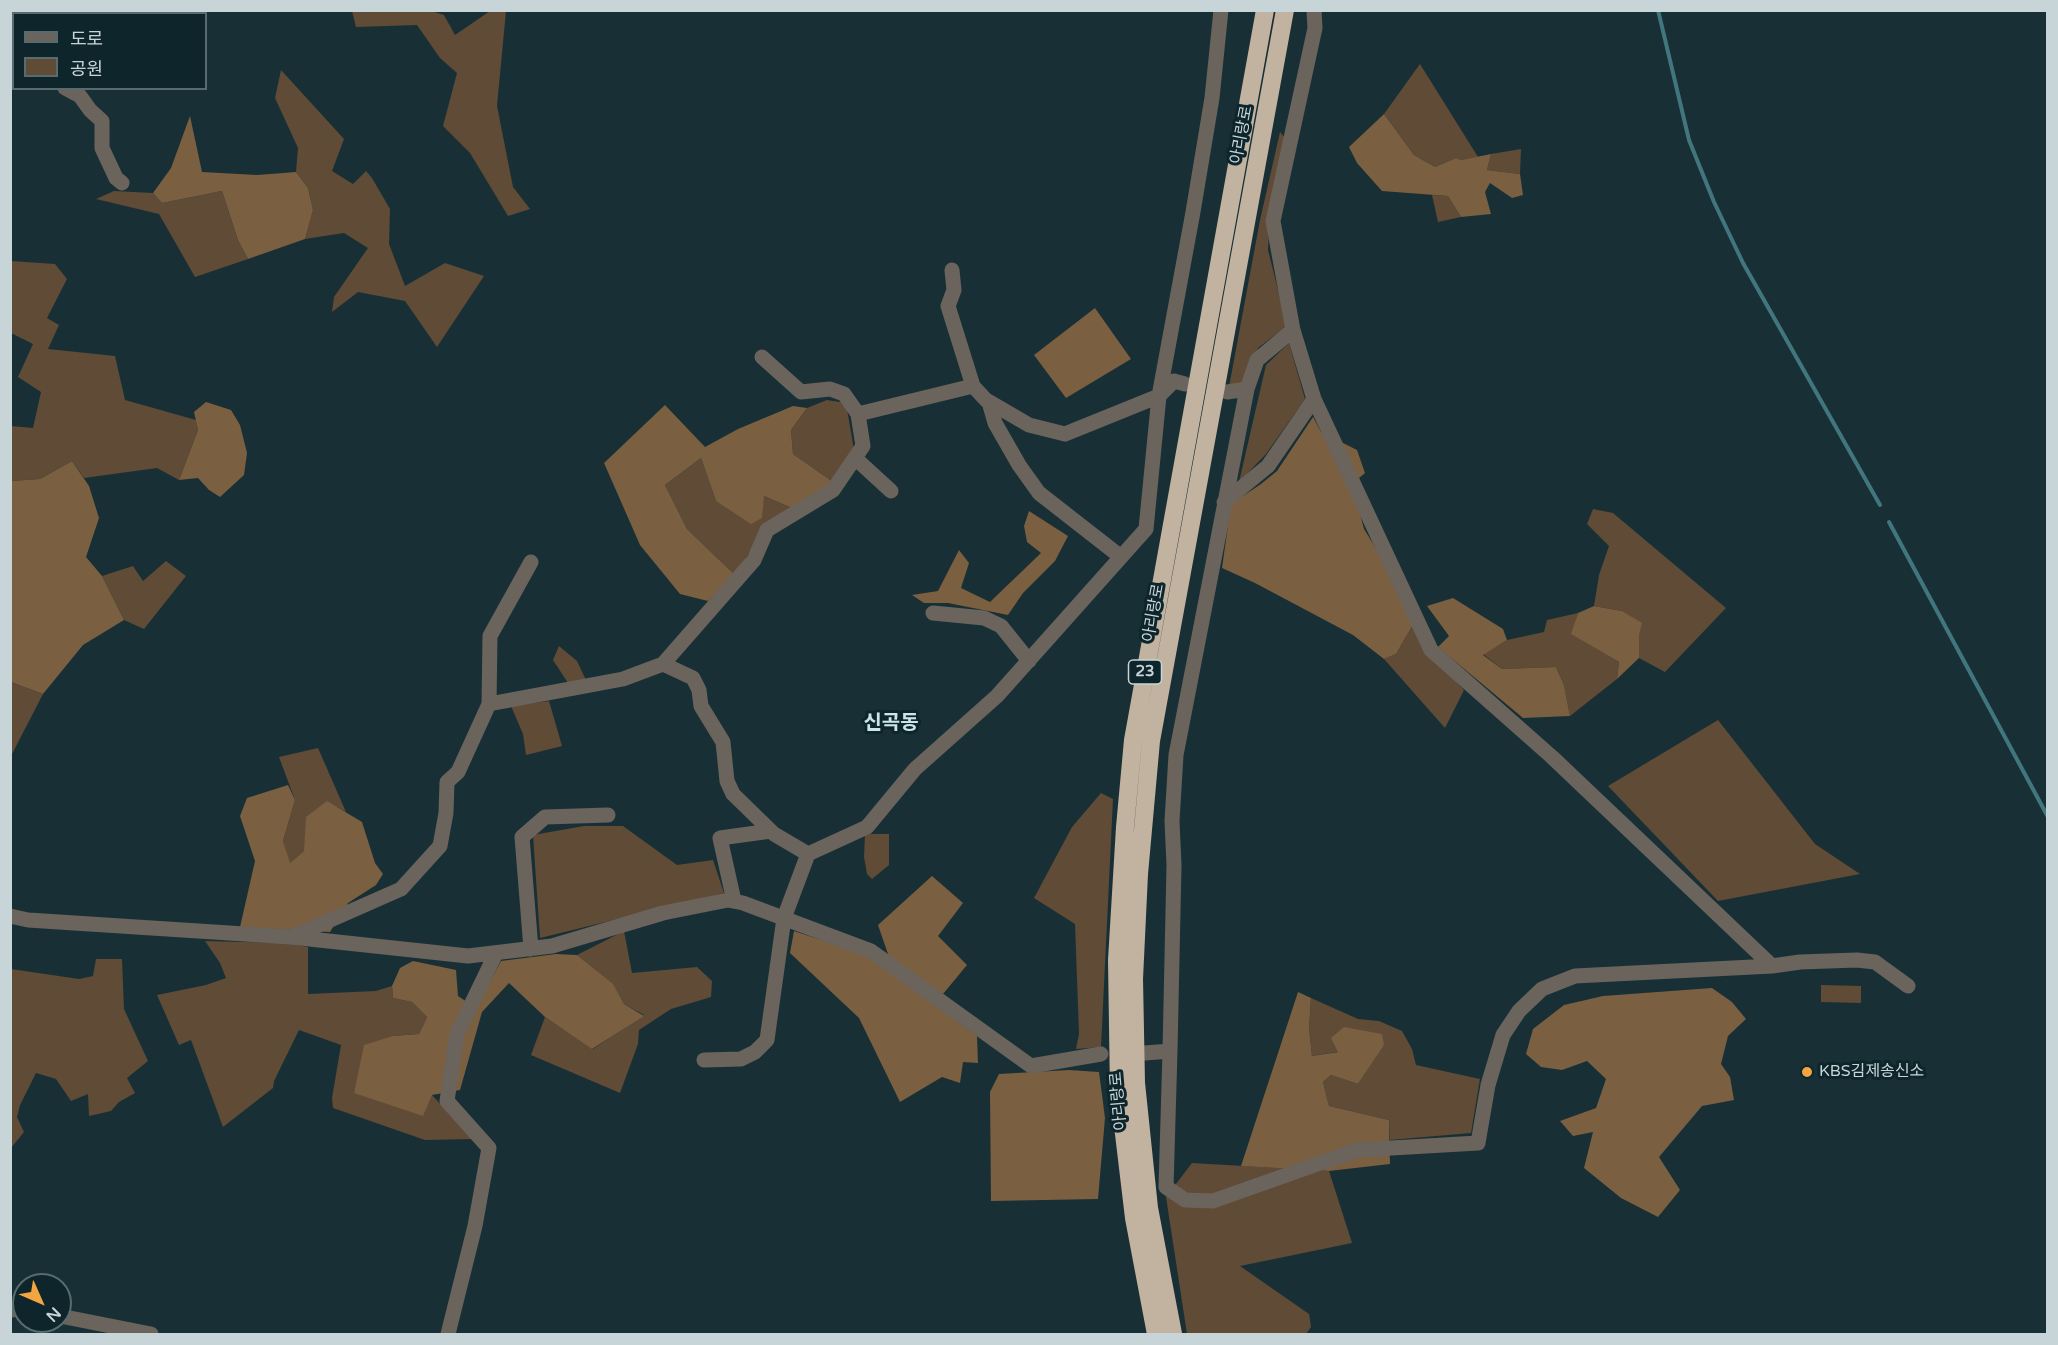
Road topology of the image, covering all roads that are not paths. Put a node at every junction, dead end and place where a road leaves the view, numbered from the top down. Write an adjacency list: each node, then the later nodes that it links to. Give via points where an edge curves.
1 (1221, 10): 14 (street, via 1210,110)
2 (1314, 10): 8 (street, via 1315,28 1273,221)
3 (1265, 13): 45 (highway, 아리랑로 / 23, via 1133,740 1125,827 1117,960 1119,1092 1134,1218)
4 (1284, 14): 46 (highway, 아리랑로 / 23, via 1151,741 1139,874 1134,979 1136,1083 1149,1208)
5 (69, 90): 6 (street, via 80,96 102,121 102,148)
6 (122, 183)
7 (952, 270): 11 (street, via 954,290 948,306)
8 (1293, 330): 12 (street, via 1257,360); 15 (street)
9 (762, 357): 17 (street, via 801,392 830,389 844,394)
10 (1185, 384): 14 (street, via 1174,381)
11 (973, 386): 16 (street); 17 (street)
12 (1247, 389): 13 (street); 20 (street)
13 (1227, 392)
14 (1160, 396): 16 (street, via 1065,434 1029,425); 21 (street, via 1146,529)
15 (1314, 399): 20 (street, via 1268,466); 36 (street, via 1431,650 1552,757)
16 (989, 402): 21 (street, via 995,423 1039,492)
17 (858, 414): 18 (street, via 863,446)
18 (855, 458): 19 (street); 25 (street, via 833,490 767,530 754,560)
19 (891, 491)
20 (1224, 502): 38 (street, via 1176,755)
21 (1121, 558): 24 (street)
22 (531, 562): 26 (street, via 490,636)
23 (933, 613): 24 (street, via 984,618 1001,626)
24 (1029, 661): 29 (street, via 997,696 915,769 867,827)
25 (663, 664): 26 (street, via 623,679); 28 (street, via 693,678 701,706 723,742 727,781 733,794)
26 (489, 704): 33 (street, via 458,772 447,782 440,846 401,888)
27 (608, 815): 34 (street, via 545,817 522,837)
28 (771, 831): 29 (street); 30 (street, via 720,838)
29 (808, 854): 32 (street)
30 (734, 901): 32 (street); 34 (street, via 663,913)
31 (10, 916): 33 (street)
32 (784, 918): 40 (street, via 871,951 1031,1066); 41 (street, via 768,1040 741,1059)
33 (291, 938): 35 (street, via 468,956)
34 (531, 949): 35 (street)
35 (496, 953): 44 (street, via 458,1034 447,1101 489,1148 475,1226)
36 (1772, 966): 37 (street, via 1875,962); 38 (street, via 1575,976 1542,989 1519,1011 1503,1035 1488,1085 1478,1143 1357,1150 1213,1201 1185,1200 1166,1187)
37 (1908, 986)
38 (1170, 1051): 39 (street)
39 (1145, 1053)
40 (1101, 1054)
41 (704, 1059)
42 (72, 1319): 43 (street)
43 (151, 1335)
44 (448, 1335)
45 (1156, 1335)
46 (1173, 1335)

